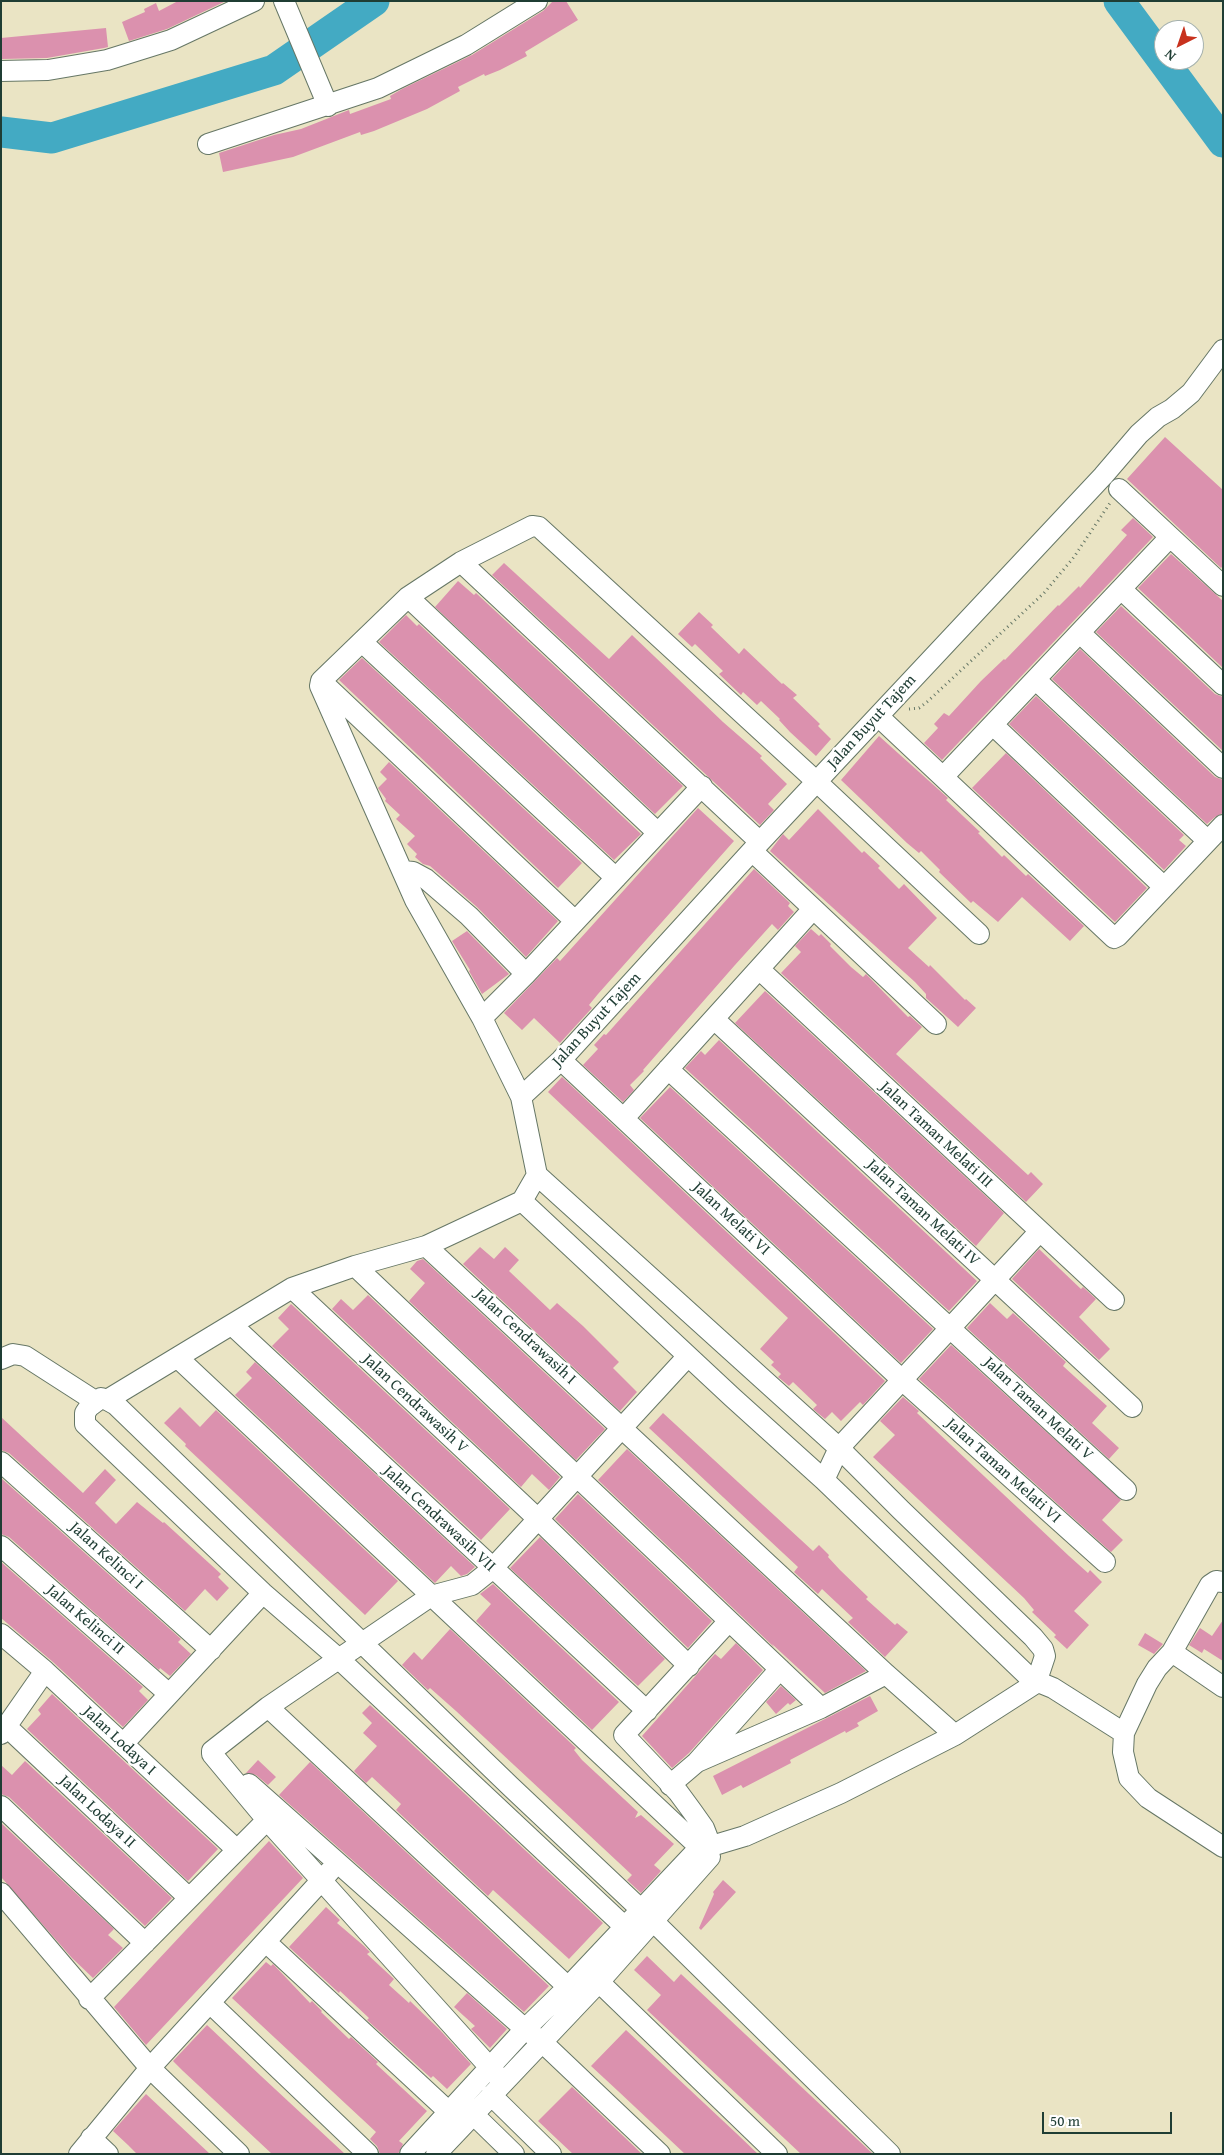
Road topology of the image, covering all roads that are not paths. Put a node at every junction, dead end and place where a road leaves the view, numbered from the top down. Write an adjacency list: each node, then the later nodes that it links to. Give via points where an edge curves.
1 (254, 1): 4 (street, via 170,40 107,60 48,70)
2 (537, 1): 5 (street, via 466,45 378,88)
3 (285, 3): 5 (street)
4 (1, 71)
5 (325, 98): 6 (street)
6 (208, 144)
7 (1223, 350): 19 (street, Jalan Buyut Tajem, via 1191,393 1148,426)
8 (1119, 489): 9 (street)
9 (1170, 537): 11 (street); 12 (street)
10 (461, 562): 13 (street); 23 (street, via 532,526 539,527); 24 (street)
11 (1223, 586)
12 (1122, 589): 14 (street); 18 (street)
13 (408, 597): 15 (street); 26 (street)
14 (1080, 633): 16 (street); 21 (street)
15 (362, 642): 17 (street); 30 (street)
16 (1036, 680): 20 (street); 27 (street)
17 (321, 681): 29 (street, via 321,689); 33 (street)
18 (1223, 685)
19 (883, 711): 22 (street); 23 (street, Jalan Buyut Tajem)
20 (993, 725): 22 (street); 31 (street)
21 (1223, 768)
22 (943, 777): 31 (street, via 1114,938)
23 (817, 782): 28 (street, Jalan Buyut Tajem); 34 (street)
24 (702, 786): 26 (street); 28 (street)
25 (1223, 826): 27 (street)
26 (658, 833): 30 (street)
27 (1208, 841): 31 (street)
28 (756, 846): 32 (street); 40 (street, Jalan Buyut Tajem)
29 (402, 871): 36 (street, via 413,872 426,879 469,916); 37 (street)
30 (616, 878): 33 (street)
31 (1163, 886)
32 (813, 909): 35 (street); 39 (street)
33 (575, 921): 36 (street)
34 (979, 934)
35 (759, 969): 38 (street); 46 (street, Jalan Taman Melati III)
36 (526, 974): 37 (street)
37 (482, 1018): 42 (street)
38 (714, 1019): 41 (street); 49 (street, Jalan Taman Melati IV)
39 (936, 1024)
40 (561, 1060): 42 (street, Jalan Buyut Tajem); 43 (street, Jalan Melati VI)
41 (668, 1069): 43 (street); 53 (street, Jalan Taman Melati V)
42 (521, 1097): 44 (street)
43 (624, 1118): 57 (street, Jalan Melati VI)
44 (537, 1175): 45 (street); 61 (street)
45 (522, 1201): 47 (street); 54 (street)
46 (1040, 1231): 49 (street); 51 (street, Jalan Taman Melati III)
47 (426, 1246): 48 (street); 60 (street, Jalan Cendrawasih I)
48 (355, 1266): 50 (street); 63 (street)
49 (995, 1280): 53 (street); 59 (street, Jalan Taman Melati IV)
50 (292, 1288): 52 (street); 66 (street, Jalan Cendrawasih V)
51 (1114, 1300)
52 (232, 1325): 55 (street); 69 (street, Jalan Cendrawasih VII)
53 (950, 1328): 57 (street); 65 (street, Jalan Taman Melati V)
54 (688, 1356): 60 (street); 64 (street)
55 (178, 1358): 58 (street); 72 (street)
56 (1, 1359): 58 (street, via 13,1354 25,1356)
57 (902, 1379): 61 (street); 68 (street, Jalan Taman Melati VI)
58 (101, 1400): 71 (street, via 85,1413 85,1424); 75 (street, via 116,1405)
59 (1132, 1407)
60 (623, 1428): 63 (street); 82 (street, Jalan Cendrawasih I)
61 (839, 1448): 64 (street); 83 (street, via 1033,1637 1045,1656)
62 (1, 1462): 76 (street, Jalan Kelinci I)
63 (578, 1477): 66 (street); 73 (street)
64 (824, 1480): 83 (street)
65 (1126, 1490)
66 (538, 1519): 69 (street); 79 (street, Jalan Cendrawasih V)
67 (1, 1546): 85 (street, Jalan Kelinci II)
68 (1106, 1562)
69 (492, 1569): 72 (street, via 472,1584); 88 (street, Jalan Cendrawasih VII)
70 (1223, 1582): 77 (street, via 1216,1581 1210,1585)
71 (263, 1593): 76 (street); 78 (street)
72 (430, 1596): 75 (street); 100 (street)
73 (729, 1621): 79 (street); 80 (street)
74 (1, 1634): 81 (street, Jalan Lodaya I)
75 (362, 1643): 78 (street); 95 (street)
76 (210, 1650): 85 (street)
77 (1172, 1652): 84 (street); 90 (street, via 1147,1684)
78 (338, 1658): 86 (street); 96 (street)
79 (689, 1666): 88 (street)
80 (780, 1669): 87 (street); 93 (street)
81 (45, 1671): 89 (street); 92 (street, Jalan Lodaya I)
82 (886, 1674): 87 (street); 91 (street, Jalan Cendrawasih I)
83 (1044, 1686): 90 (street); 91 (street)
84 (1223, 1687)
85 (170, 1694): 92 (street)
86 (268, 1707): 98 (street, via 212,1754 233,1779); 111 (street)
87 (821, 1708): 93 (street)
88 (647, 1711): 94 (street, via 624,1735)
89 (4, 1730): 105 (street, Jalan Lodaya II)
90 (1124, 1733): 99 (street, via 1129,1778 1148,1798)
91 (955, 1735): 100 (street, via 841,1793 745,1836)
92 (122, 1744): 101 (street, Jalan Lodaya I)
93 (697, 1762): 94 (street)
94 (670, 1785): 100 (street, via 701,1823)
95 (510, 1786): 96 (street); 106 (street)
96 (493, 1804): 107 (street)
97 (1, 1806): 109 (street)
98 (272, 1814): 101 (street); 102 (street); 103 (street)
99 (1223, 1847)
100 (707, 1849): 106 (street)
101 (236, 1850): 105 (street)
102 (338, 1862): 103 (street); 114 (street)
103 (322, 1881): 108 (street); 117 (street)
104 (1, 1893): 112 (street)
105 (188, 1897): 109 (street)
106 (646, 1915): 107 (street); 110 (street); 130 (street)
107 (625, 1927): 111 (street)
108 (267, 1943): 113 (street); 118 (street)
109 (145, 1944): 112 (street)
110 (599, 1982): 115 (street); 129 (street)
111 (568, 1987): 114 (street)
112 (89, 1999): 116 (street)
113 (210, 2003): 116 (street); 123 (street)
114 (525, 2029): 115 (street); 117 (street)
115 (541, 2041): 117 (street); 128 (street)
116 (150, 2068): 120 (street); 122 (street)
117 (495, 2082): 118 (street); 119 (street); 127 (street)
118 (449, 2112): 124 (street)
119 (473, 2114): 125 (street); 126 (street)
120 (85, 2146): 121 (street)
121 (108, 2154)
122 (239, 2154)
123 (368, 2154)
124 (410, 2154)
125 (436, 2154)
126 (514, 2154)
127 (551, 2154)
128 (660, 2154)
129 (777, 2154)
130 (890, 2154)

